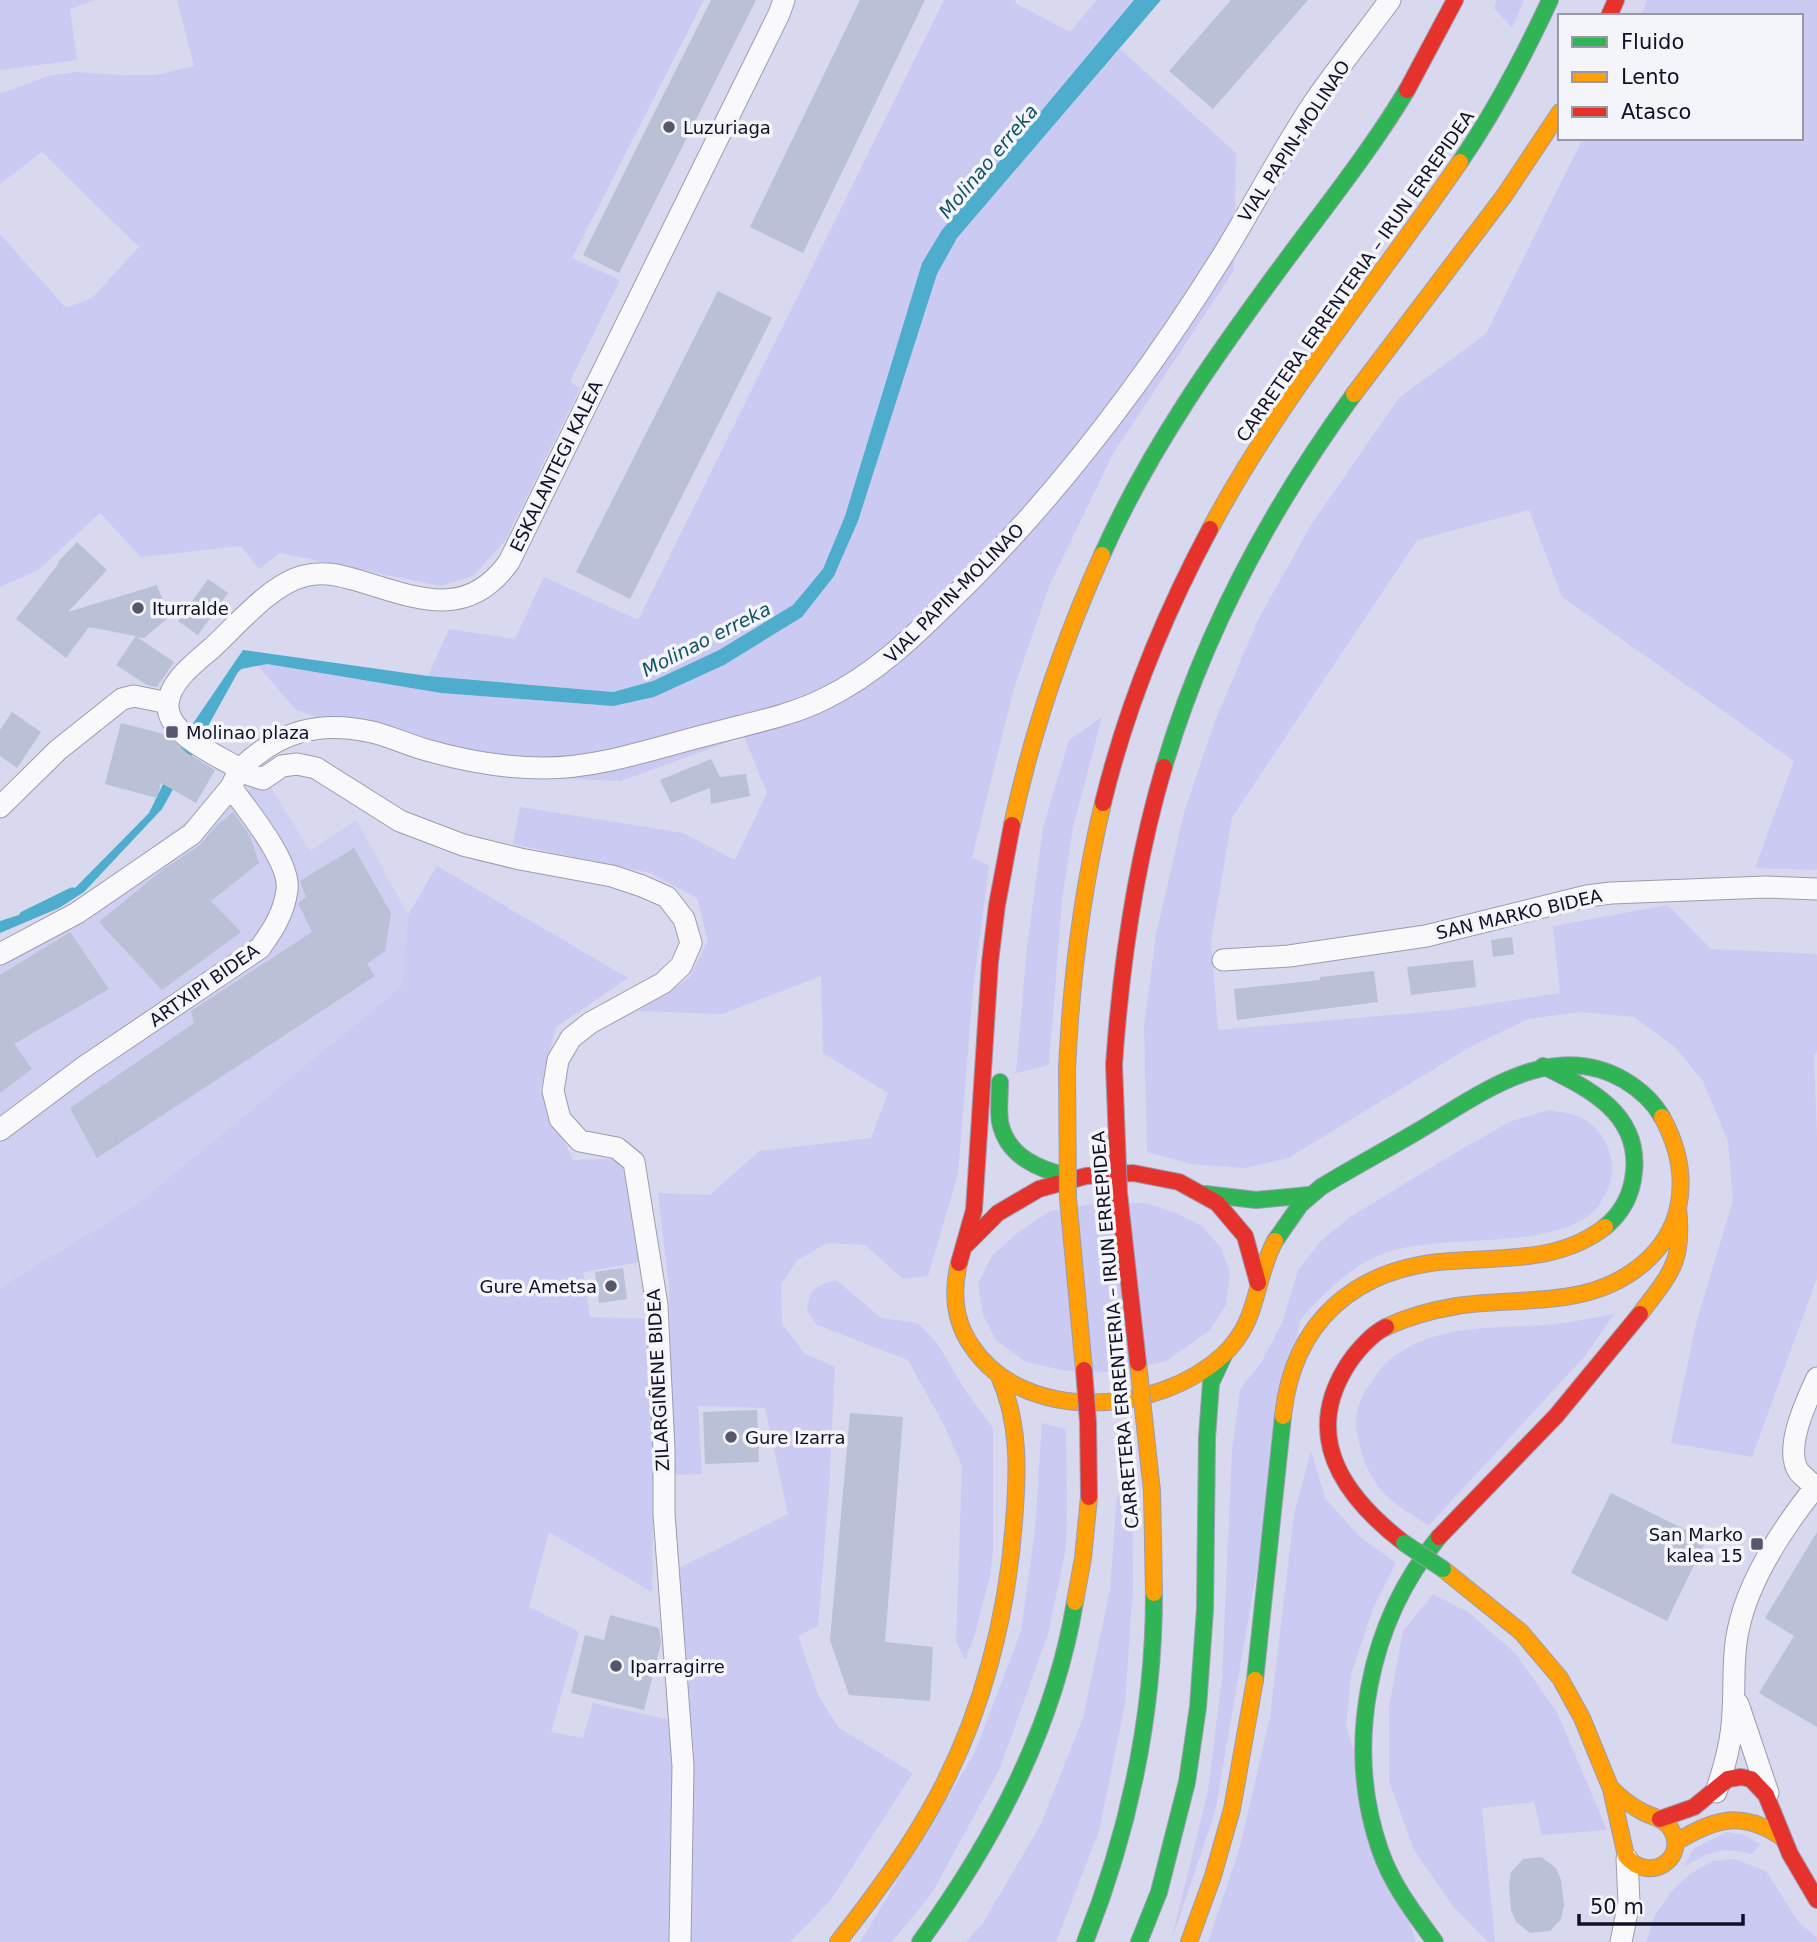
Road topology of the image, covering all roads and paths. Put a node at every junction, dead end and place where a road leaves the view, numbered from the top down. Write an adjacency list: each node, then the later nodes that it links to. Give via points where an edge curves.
1 (784, 0): 6 (street, ESKALANTEGI KALEA, via 500,574 477,593 448,601 329,573 292,580 195,664 172,690)
2 (1390, 0): 7 (street, VIAL PAPIN-MOLINAO, via 1316,99 1222,255 1130,392 1068,474 909,642 859,680 785,714 580,766 542,768 475,761 342,727 289,734 257,752)
3 (1455, 0): 19 (main road, via 1393,111 1161,443 1117,520 1087,587 1050,684 1010,827 990,962 973,1213)
4 (1550, 0): 40 (main road, CARRETERA ERRENTERIA – IRUN ERREPIDEA, bridge, via 1491,117 1325,349 1224,502 1170,610 1128,717 1092,849 1072,977 1068,1197 1088,1397 1088,1497 1074,1612 1033,1749 992,1835)
5 (1558, 115): 41 (main road, CARRETERA ERRENTERIA – IRUN ERREPIDEA, bridge, via 1521,173 1366,378 1265,527 1212,631 1154,794 1119,979 1114,1065 1119,1193 1152,1491 1156,1610 1149,1703 1136,1779)
6 (168, 703): 7 (street, ARTXIPI BIDEA, via 173,724); 8 (street, via 134,696 122,699 58,750)
7 (235, 778): 10 (street, via 192,834 77,913); 14 (street, ARTXIPI BIDEA, via 280,860 288,887 276,926 260,948); 38 (street, ZILARGIÑENE BIDEA, via 250,775 263,779 282,766 297,764 316,768 400,821 463,845 642,886 667,897 684,919 691,943 681,966 663,983 571,1038 558,1060 553,1091 560,1119 580,1142 617,1148 634,1162 657,1306 664,1514 683,1766)
8 (0, 807)
9 (1817, 889): 11 (street, SAN MARKO BIDEA, via 1766,887 1587,896 1426,936 1289,956)
10 (0, 954)
11 (1223, 960)
12 (1543, 1066): 17 (main road, via 1494,1086); 18 (main road, via 1600,1068 1649,1097 1672,1130 1679,1151); 43 (main road, via 1597,1093 1618,1113 1634,1153 1629,1196 1614,1222 1563,1250 1426,1264 1377,1277 1342,1298 1300,1349 1286,1390 1251,1719 1208,1891)
13 (1000, 1069): 15 (main road, via 1004,1134 1020,1157 1046,1173)
14 (0, 1130)
15 (1071, 1177): 16 (main road, via 1147,1175); 19 (main road, via 1005,1206 976,1231)
16 (1205, 1194): 17 (main road, via 1256,1200); 20 (main road, via 1222,1205 1249,1241)
17 (1309, 1195): 20 (main road, via 1278,1236)
18 (1678, 1208): 27 (main road, bridge, via 1659,1251 1641,1269 1597,1292 1427,1311 1378,1331 1360,1346 1340,1375 1327,1422 1334,1460 1362,1507 1511,1622 1559,1676); 44 (main road, via 1681,1241 1672,1272 1539,1435 1423,1558 1377,1651 1362,1720 1365,1793 1386,1864 1405,1903)
19 (958, 1262): 22 (main road, via 954,1290 964,1334 974,1352)
20 (1258, 1283): 21 (main road, via 1249,1322)
21 (1225, 1353): 22 (main road, via 1207,1369 1165,1390 1103,1402 1044,1396); 42 (main road, via 1212,1383 1198,1707 1187,1782 1158,1892)
22 (999, 1377): 39 (main road, via 1009,1401 1017,1463 1014,1543 1000,1622 968,1731 938,1796 887,1879)
23 (1817, 1378): 24 (street, via 1795,1439 1794,1460)
24 (1816, 1486): 25 (street, via 1769,1557 1743,1610 1734,1651)
25 (1733, 1692): 26 (street, via 1730,1739); 28 (street)
26 (1719, 1784): 28 (main road, via 1733,1778 1748,1779); 29 (main road, via 1692,1808); 30 (street)
27 (1611, 1788): 29 (main road); 31 (main road)
28 (1772, 1804): 32 (main road)
29 (1656, 1818): 31 (main road, via 1645,1817 1631,1824); 33 (main road, via 1671,1828)
30 (1698, 1828): 32 (main road, via 1719,1820 1742,1819); 33 (main road)
31 (1623, 1838): 34 (main road)
32 (1783, 1838): 36 (main road)
33 (1676, 1842): 35 (main road, via 1670,1860)
34 (1627, 1859): 35 (main road, via 1643,1870); 37 (street)
35 (1656, 1870): 37 (street, via 1639,1891)
36 (1817, 1900)
37 (1626, 1920): 45 (street)
38 (680, 1942)
39 (838, 1942)
40 (920, 1942)
41 (1085, 1942)
42 (1139, 1942)
43 (1189, 1942)
44 (1435, 1942)
45 (1621, 1942)

